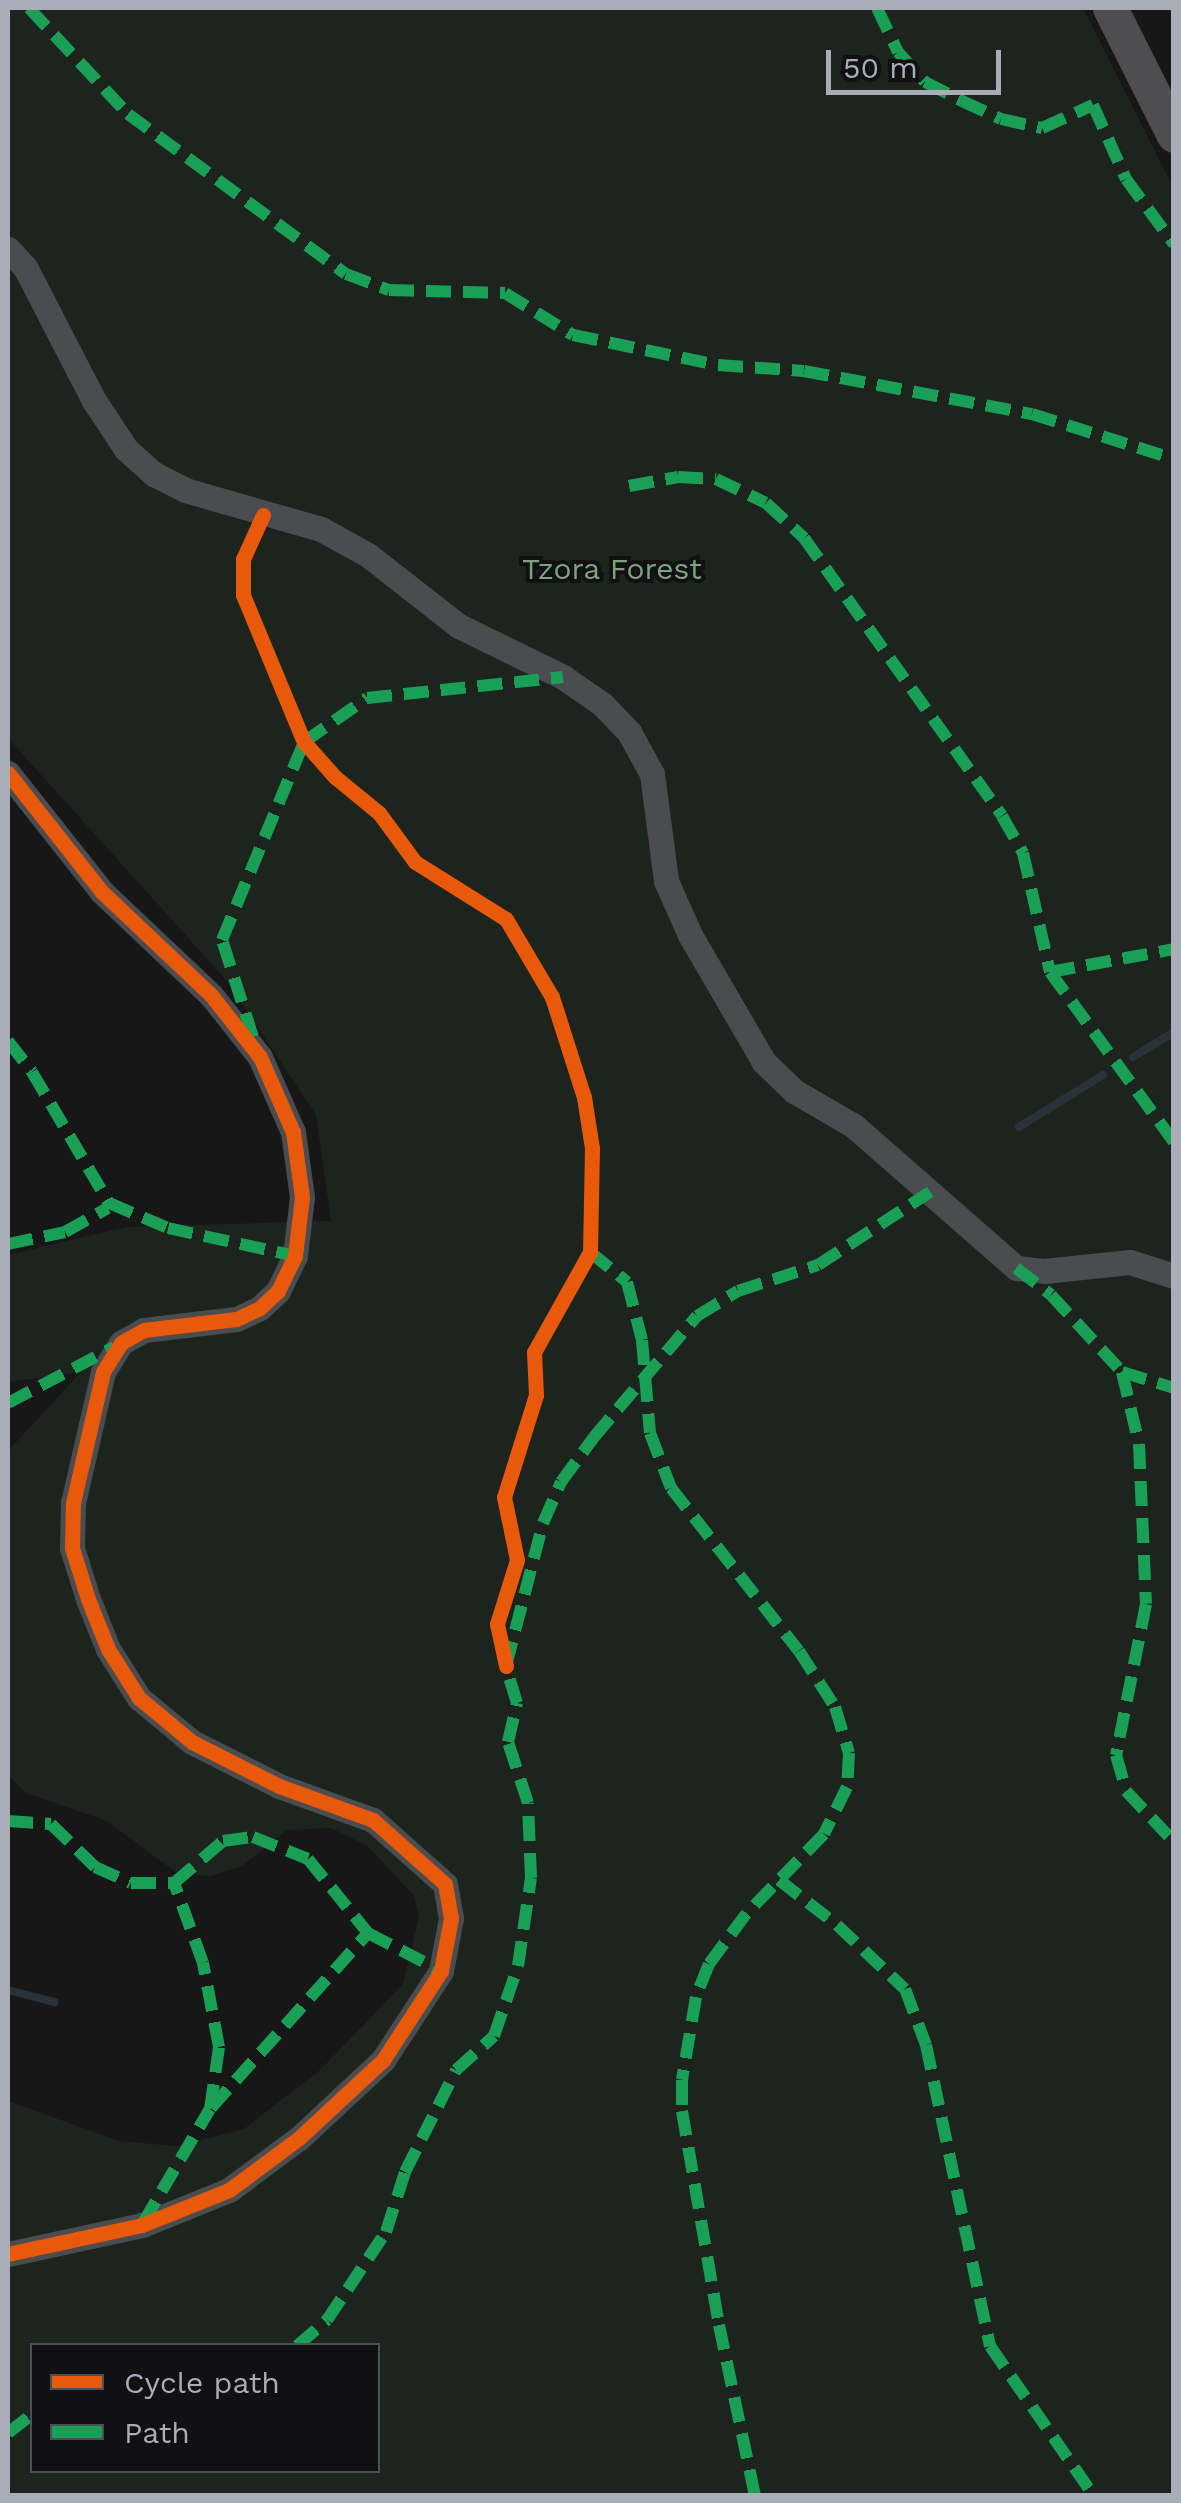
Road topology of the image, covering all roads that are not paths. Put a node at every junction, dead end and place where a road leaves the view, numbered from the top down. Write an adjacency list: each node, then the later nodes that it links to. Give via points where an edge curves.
1 (1110, 8): 2 (highway)
2 (1174, 135)
3 (8, 249): 5 (street, via 26,267 93,399 126,449 154,474 185,490 321,529 368,555 458,626 563,676 629,732 652,774 666,880 690,935 764,1062 794,1091 854,1126 1016,1268 1044,1272 1130,1262)
4 (8, 774): 6 (street, via 102,892 211,995 260,1058 293,1132 302,1197 295,1256 278,1291 260,1308 236,1319 144,1330 121,1343 103,1372 73,1503 72,1548 88,1599 108,1649 139,1698 192,1742 279,1786 373,1820 445,1884 452,1918 441,1971 383,2060 300,2138 228,2190 142,2225)
5 (1174, 1276)
6 (8, 2254)

